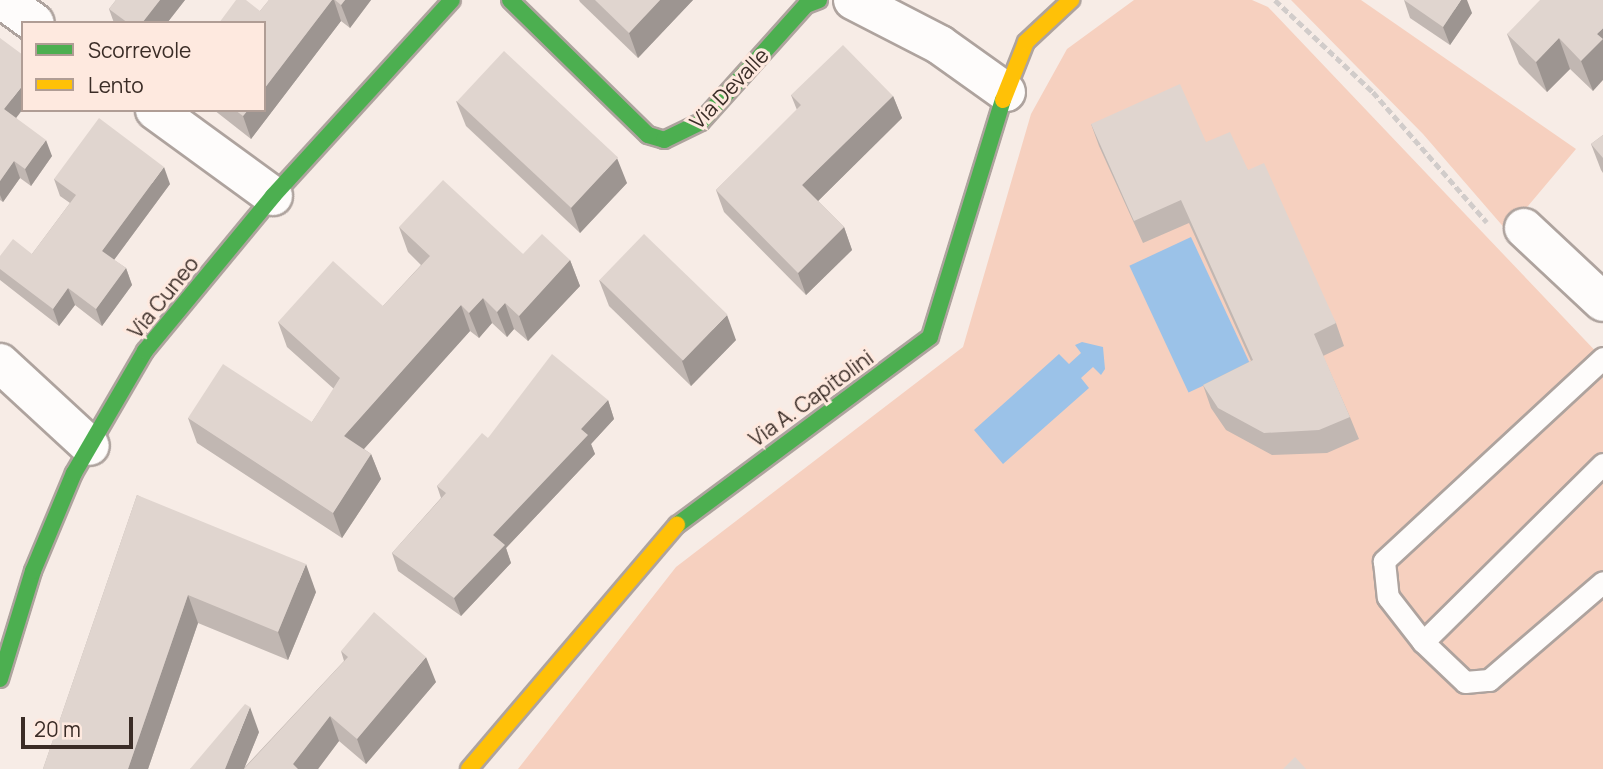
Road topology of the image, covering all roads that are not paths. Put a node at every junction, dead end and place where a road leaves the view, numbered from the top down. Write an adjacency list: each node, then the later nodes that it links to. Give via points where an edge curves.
1 (4, 0): 7 (street)
2 (452, 0): 10 (street, Via Cuneo)
3 (510, 0): 4 (street, Via Devalle, via 648,135 664,140 701,121 806,5)
4 (819, 0)
5 (853, 0): 8 (street, via 940,45)
6 (1071, 0): 8 (street, Via A. Capitolini, via 1026,42)
7 (32, 21)
8 (1006, 92): 20 (street, Via A. Capitolini, via 930,337 672,529)
9 (158, 112): 10 (street)
10 (273, 196): 15 (street, Via Cuneo, via 145,351)
11 (1510, 230): 12 (street)
12 (1603, 302)
13 (1603, 358): 18 (lane, via 1384,561 1388,597)
14 (0, 363): 15 (street)
15 (90, 446): 19 (street, Via Cuneo, via 33,571)
16 (1603, 464): 18 (lane)
17 (1603, 582): 18 (lane, via 1489,680 1465,682)
18 (1423, 642)
19 (0, 679)
20 (469, 769)

